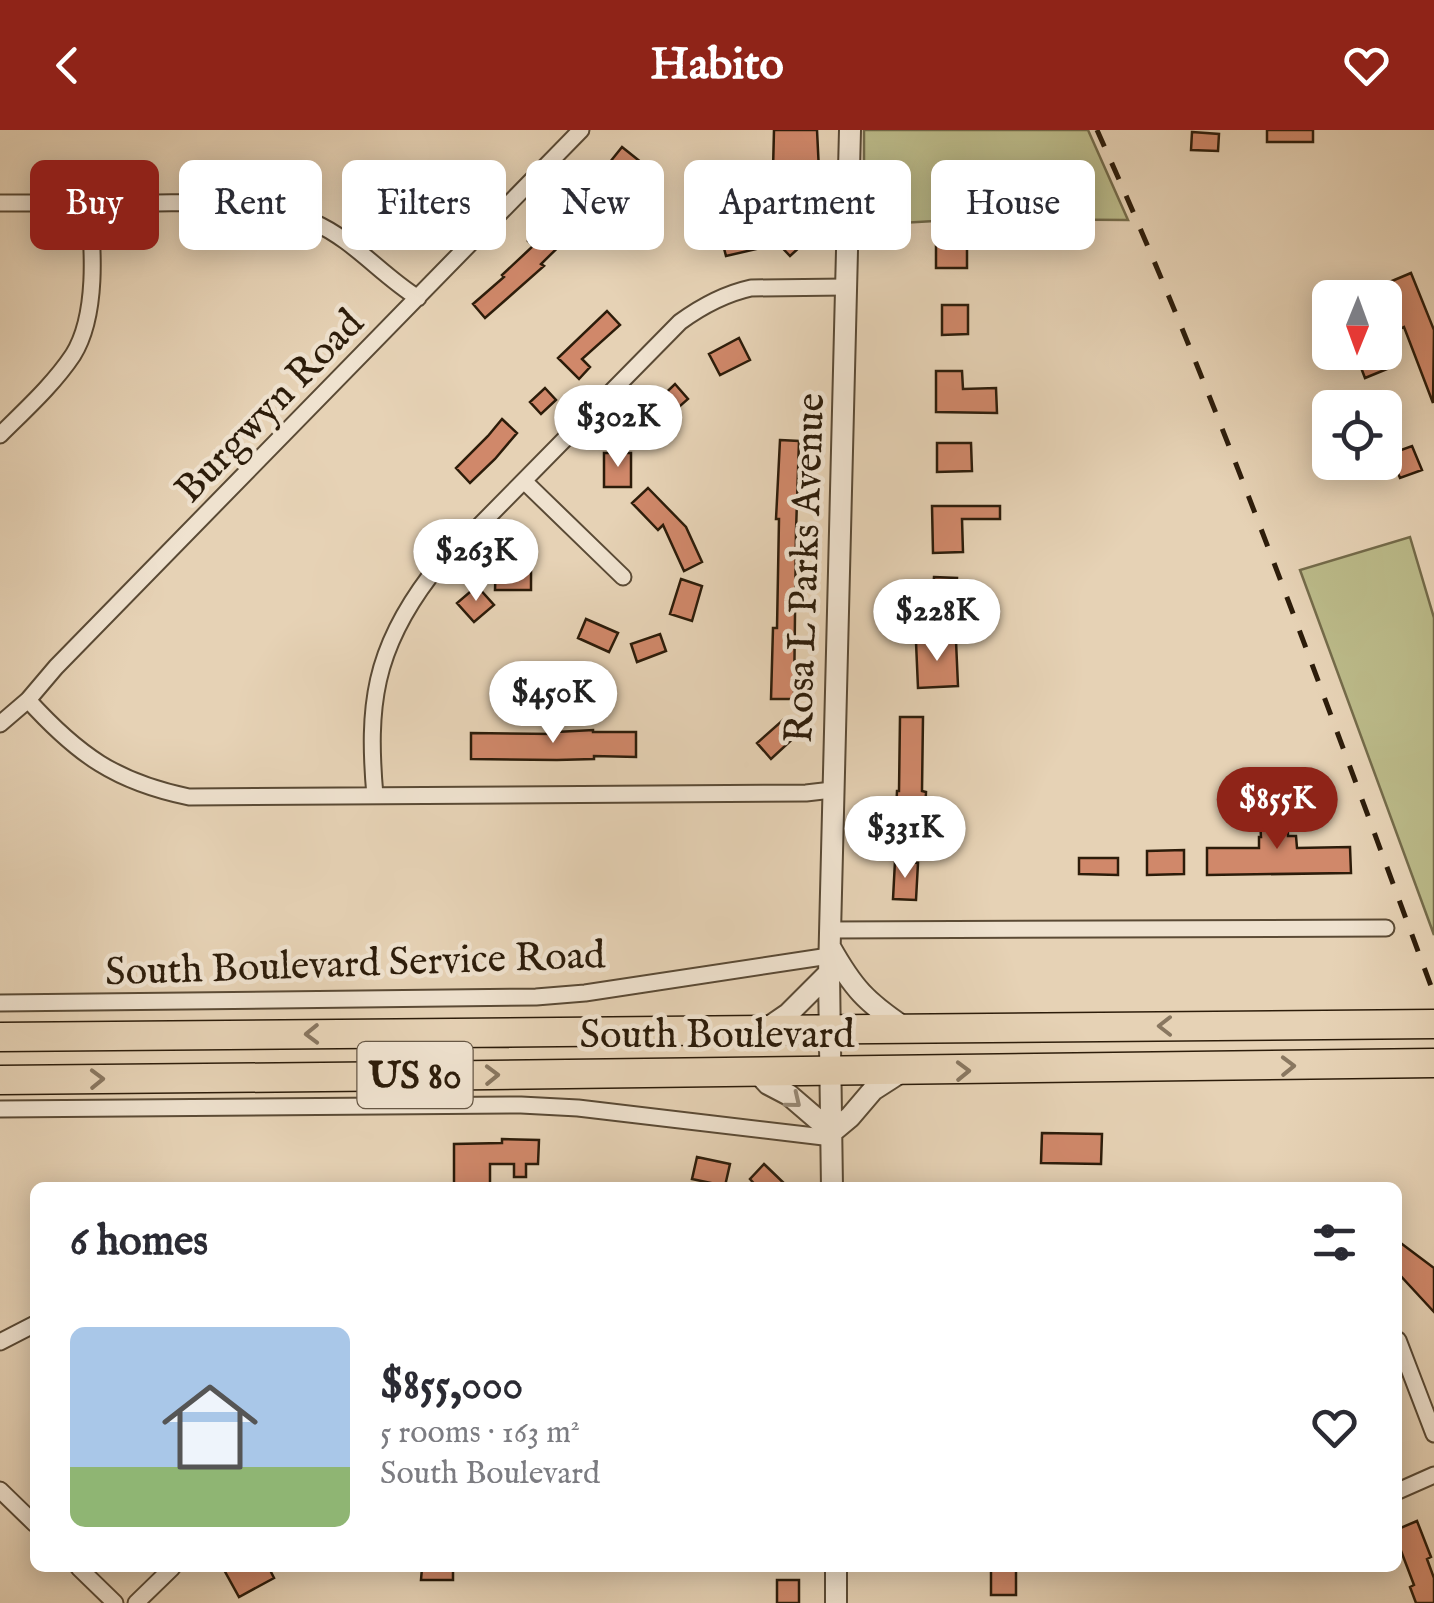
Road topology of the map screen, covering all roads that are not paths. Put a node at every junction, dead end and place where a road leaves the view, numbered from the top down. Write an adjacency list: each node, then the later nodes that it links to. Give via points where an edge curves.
1 (581, 130): 8 (street, Burgwyn Road)
2 (850, 130): 7 (street, Rosa L Parks Avenue)
3 (0, 202): 4 (street)
4 (30, 202)
5 (159, 203): 8 (street, via 236,203 312,222)
6 (91, 250): 9 (street, via 90,306 81,340)
7 (846, 288): 10 (street, via 751,288 701,307); 14 (street, Rosa L Parks Avenue)
8 (418, 298): 12 (street, Burgwyn Road)
9 (0, 435)
10 (524, 480): 11 (street); 15 (street, via 430,576 392,633 375,697)
11 (624, 577)
12 (28, 700): 13 (street, Burgwyn Road); 15 (street, via 88,756 157,790 205,798)
13 (0, 724)
14 (832, 790): 15 (street); 17 (street, Rosa L Parks Avenue)
15 (375, 796)
16 (1386, 928): 17 (street)
17 (829, 951): 18 (street, South Boulevard Service Road, via 536,997); 20 (street, via 858,992); 21 (street, via 788,1014); 22 (street, Rosa L Parks Avenue)
18 (0, 1003)
19 (1434, 1024): 20 (highway, South Boulevard / US 80, one-way to 20)
20 (905, 1028): 22 (highway, South Boulevard / US 80)
21 (766, 1029): 22 (highway, South Boulevard / US 80); 23 (highway, South Boulevard / US 80, one-way to 23)
22 (830, 1029): 26 (street, Rosa L Parks Avenue)
23 (0, 1038)
24 (1425, 1064): 27 (highway, South Boulevard / US 80, one-way to 24)
25 (756, 1072): 26 (highway, South Boulevard / US 80); 28 (highway, South Boulevard / US 80, one-way to 25); 30 (street, one-way to 30)
26 (830, 1072): 27 (highway, South Boulevard / US 80); 30 (street, Rosa L Parks Avenue)
27 (901, 1072): 30 (street, via 872,1090)
28 (0, 1080)
29 (0, 1108): 30 (street, via 521,1105)
30 (832, 1135): 31 (street, Rosa L Parks Avenue)
31 (832, 1182)
32 (30, 1327): 33 (street)
33 (0, 1342)
34 (1402, 1350): 35 (street)
35 (1434, 1434)
36 (1434, 1476): 37 (street)
37 (1402, 1489)
38 (0, 1490): 39 (street)
39 (30, 1519)
40 (83, 1572): 43 (street)
41 (168, 1572): 44 (street)
42 (836, 1572): 45 (street)
43 (115, 1603)
44 (136, 1603)
45 (836, 1603)

